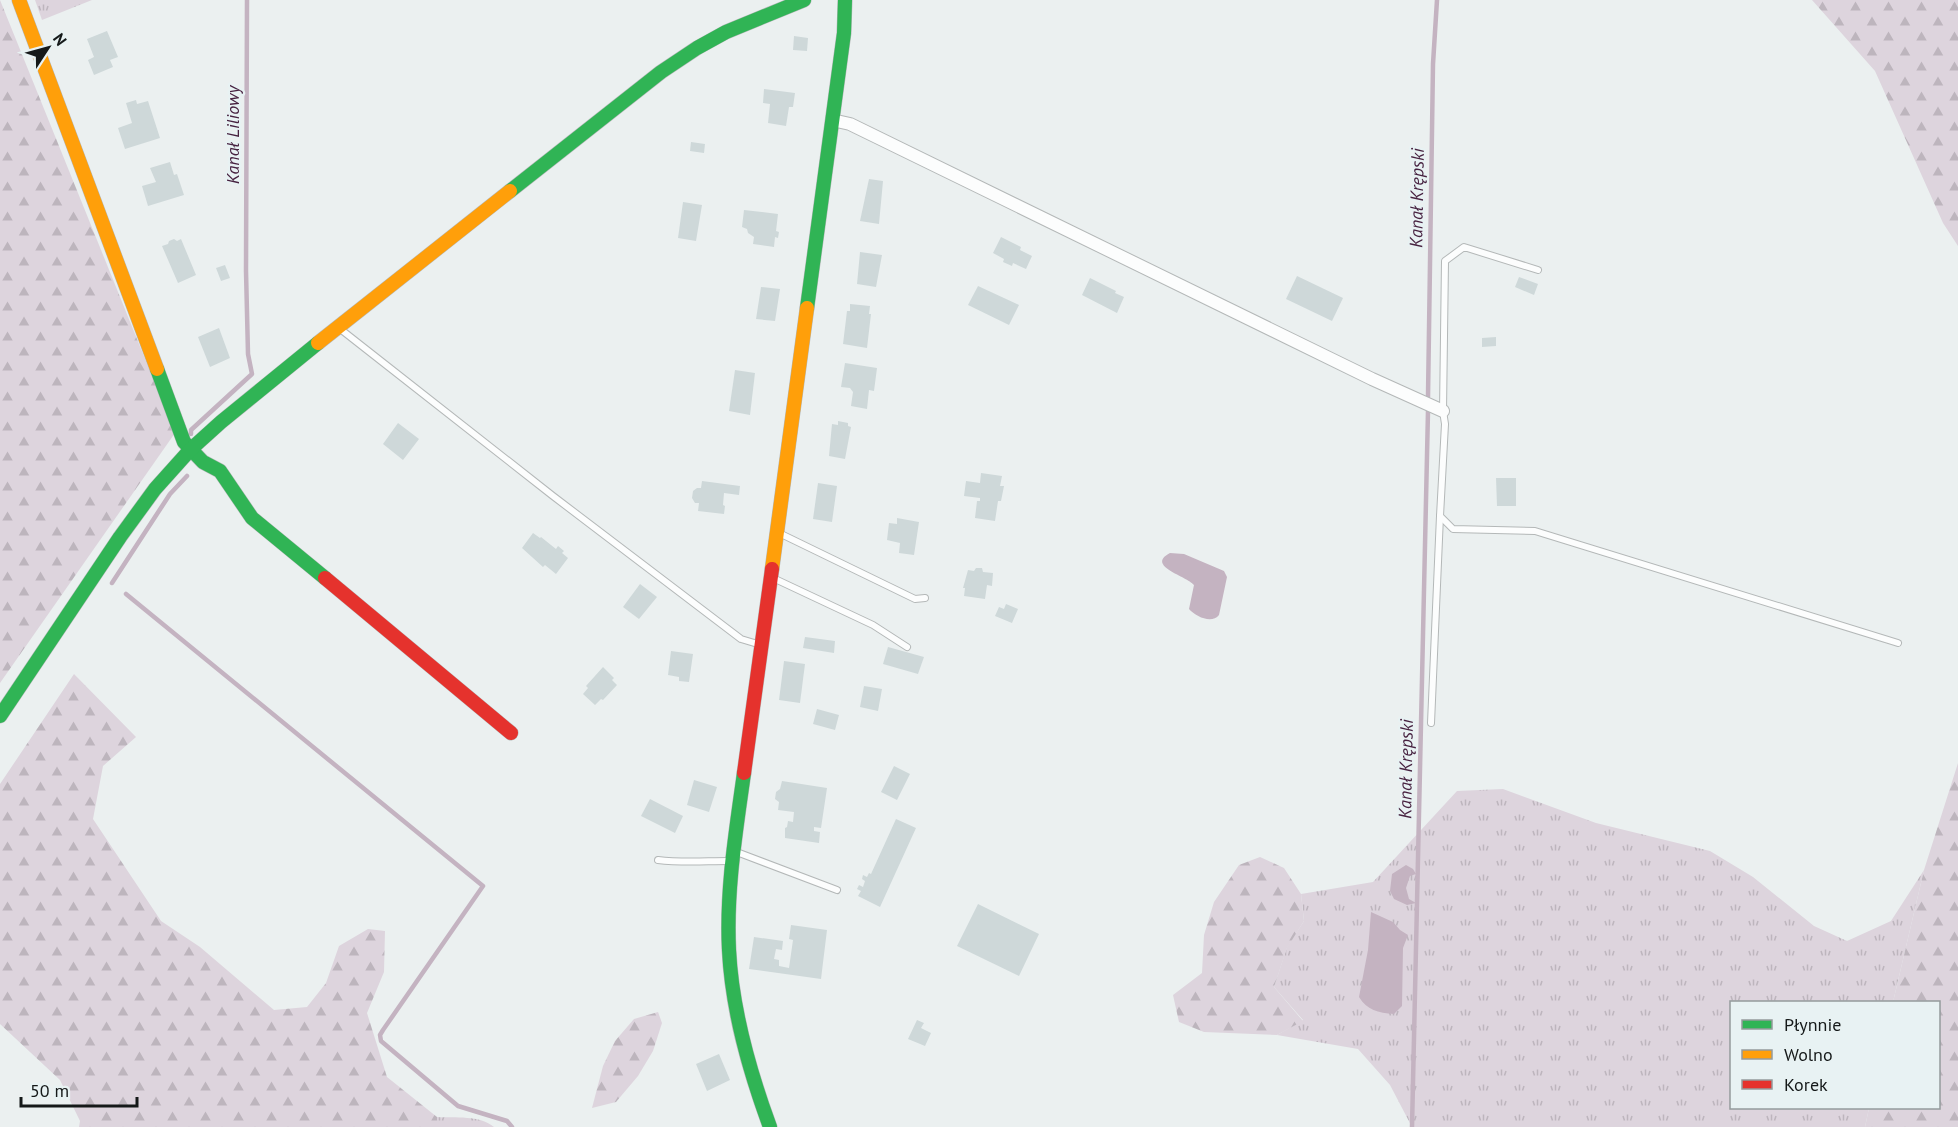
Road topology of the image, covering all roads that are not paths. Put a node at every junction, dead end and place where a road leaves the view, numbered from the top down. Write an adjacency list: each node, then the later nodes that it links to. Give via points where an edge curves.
1 (19, 0): 8 (street)
2 (804, 0): 6 (street, via 726,32 661,72)
3 (845, 0): 4 (street)
4 (832, 120): 7 (street, via 850,124); 10 (street)
5 (1538, 270): 7 (lane, via 1464,247 1445,261)
6 (338, 327): 8 (street); 14 (lane, via 741,639)
7 (1443, 411): 9 (lane)
8 (190, 450): 16 (street, via 138,511); 18 (street, via 220,471 252,518)
9 (1440, 516): 13 (lane, via 1453,529 1535,531); 17 (lane)
10 (776, 532): 11 (street); 12 (lane, via 915,599)
11 (769, 576): 14 (street); 15 (lane, via 873,625)
12 (925, 598)
13 (1898, 643)
14 (761, 645): 19 (street)
15 (907, 646)
16 (0, 716)
17 (1431, 723)
18 (511, 733)
19 (732, 856): 20 (lane, via 678,863); 21 (lane); 22 (street, via 732,987 750,1070)
20 (658, 860)
21 (837, 890)
22 (771, 1127)

